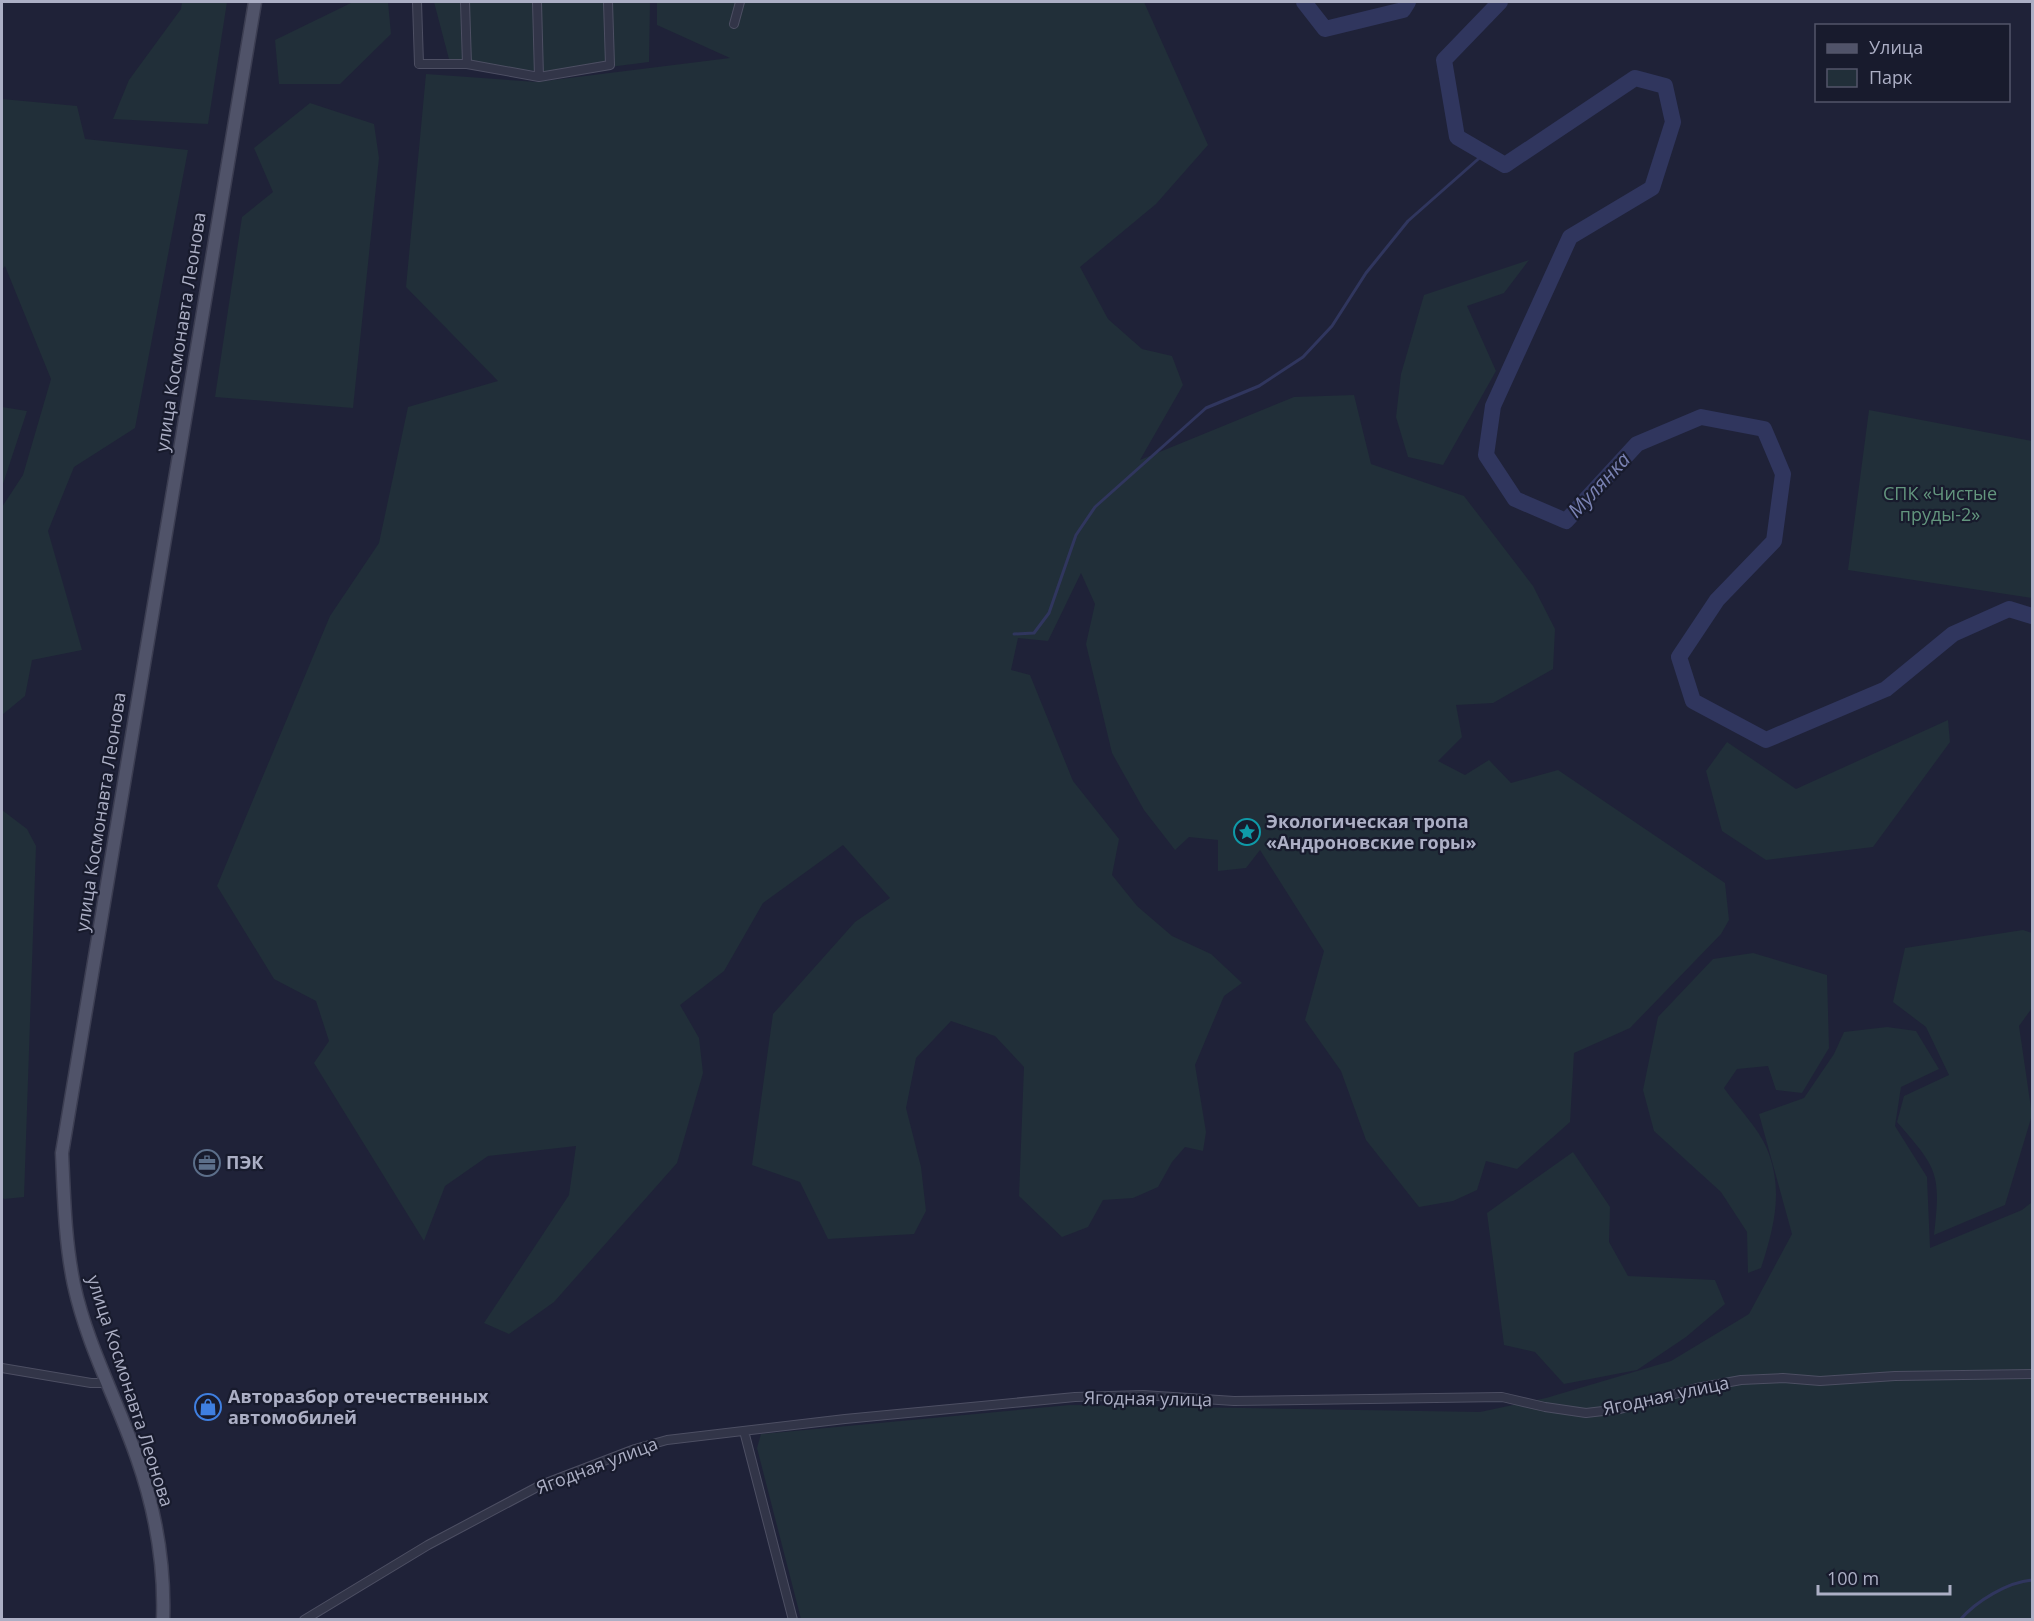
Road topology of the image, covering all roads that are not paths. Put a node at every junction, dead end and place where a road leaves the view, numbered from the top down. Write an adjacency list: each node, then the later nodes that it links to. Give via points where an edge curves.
1 (255, 2): 12 (main road, улица Космонавта Леонова, via 62,1153 64,1223 74,1286)
2 (417, 2): 8 (street, via 419,64)
3 (465, 2): 8 (street)
4 (537, 2): 9 (street)
5 (608, 2): 9 (street, via 610,65)
6 (740, 2): 7 (street)
7 (734, 24)
8 (467, 64): 9 (street)
9 (539, 77)
10 (2, 1368): 12 (street)
11 (2032, 1374): 13 (street, Ягодная улица, via 1741,1380 1620,1409 1586,1413 1502,1397 1234,1401 1143,1395 1075,1397)
12 (107, 1383): 14 (main road, улица Космонавта Леонова, via 148,1492 161,1568)
13 (744, 1431): 15 (street, Ягодная улица, via 667,1440 561,1477 428,1545); 16 (street)
14 (163, 1620)
15 (304, 1620)
16 (793, 1620)

